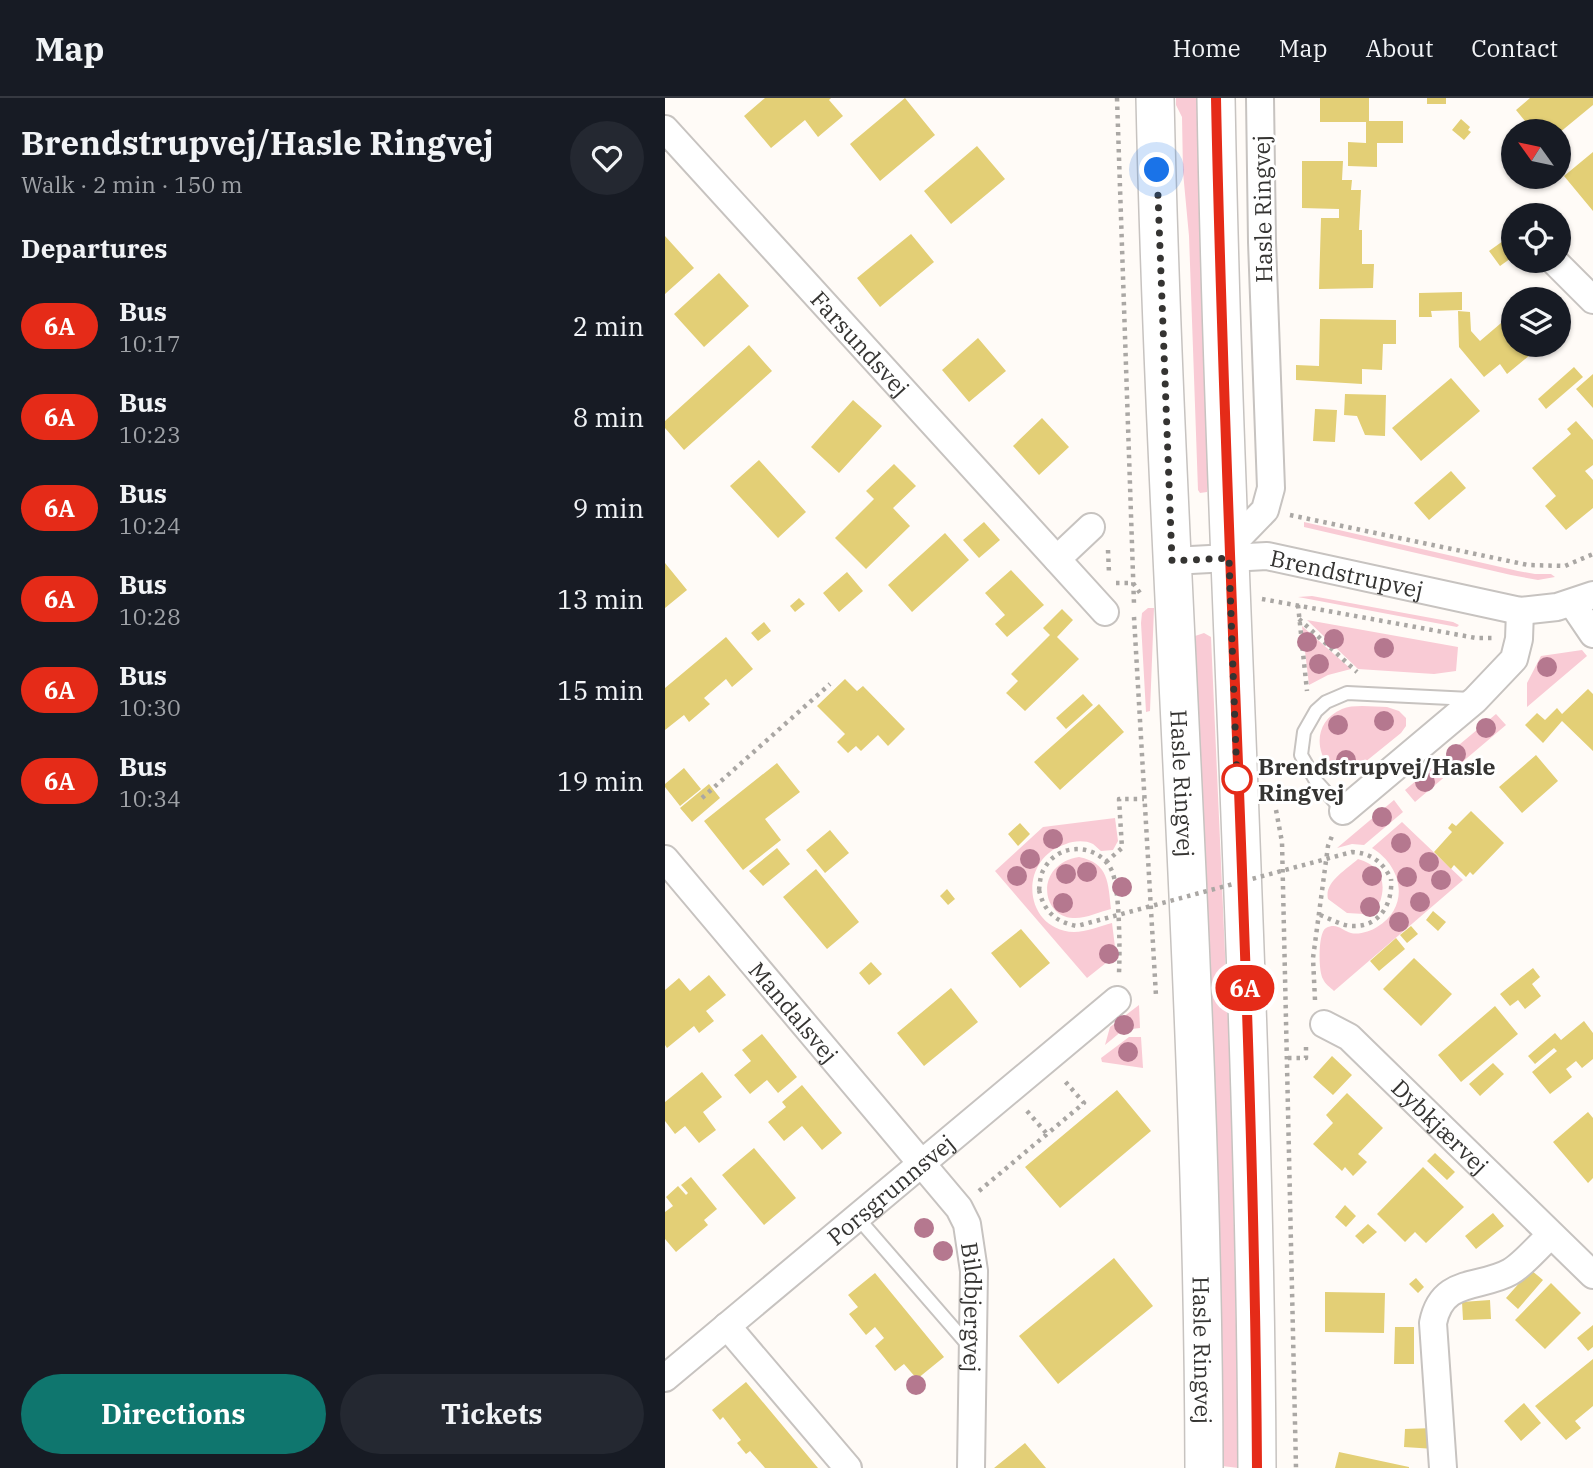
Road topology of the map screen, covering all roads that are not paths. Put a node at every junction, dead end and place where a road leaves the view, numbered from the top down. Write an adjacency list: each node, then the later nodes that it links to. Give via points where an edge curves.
1 (1155, 98): 10 (main road, Hasle Ringvej)
2 (1216, 98): 8 (main road, Hasle Ringvej)
3 (1259, 98): 8 (street, Hasle Ringvej, via 1271,488 1265,510 1234,542)
4 (665, 129): 9 (street, Farsundsvej)
5 (1566, 273): 6 (street)
6 (1593, 300)
7 (1091, 527): 9 (street)
8 (1229, 558): 10 (street, Brendstrupvej); 12 (street, Brendstrupvej, via 1267,556); 30 (main road, Hasle Ringvej, via 1257,1320)
9 (1057, 559): 13 (street, Farsundsvej)
10 (1172, 561): 29 (main road, Hasle Ringvej, via 1200,1162)
11 (1583, 599): 12 (street, Brendstrupvej); 14 (street)
12 (1520, 611): 15 (street, via 1514,659)
13 (1105, 612)
14 (1593, 634)
15 (1475, 700): 16 (street); 16 (lane, via 1358,693 1336,696 1316,711 1304,732 1301,755 1316,781)
16 (1343, 811)
17 (665, 859): 20 (street, Mandalsvej)
18 (1117, 1000): 20 (street, Porsgrunnsvej)
19 (1320, 1014): 22 (street, Dybkjærvej)
20 (922, 1163): 21 (street, Porsgrunnsvej); 25 (street, Bildbjergvej, via 959,1208 969,1235 974,1270)
21 (857, 1217): 24 (street, Porsgrunnsvej); 25 (lane)
22 (1551, 1235): 23 (street, Dybkjærvej); 31 (street, via 1510,1272 1460,1287 1435,1310)
23 (1593, 1275)
24 (726, 1326): 26 (street, Porsgrunnsvej); 27 (street)
25 (973, 1350): 28 (street, Bildbjergvej)
26 (665, 1378)
27 (848, 1468)
28 (971, 1468)
29 (1204, 1468)
30 (1257, 1468)
31 (1443, 1468)

